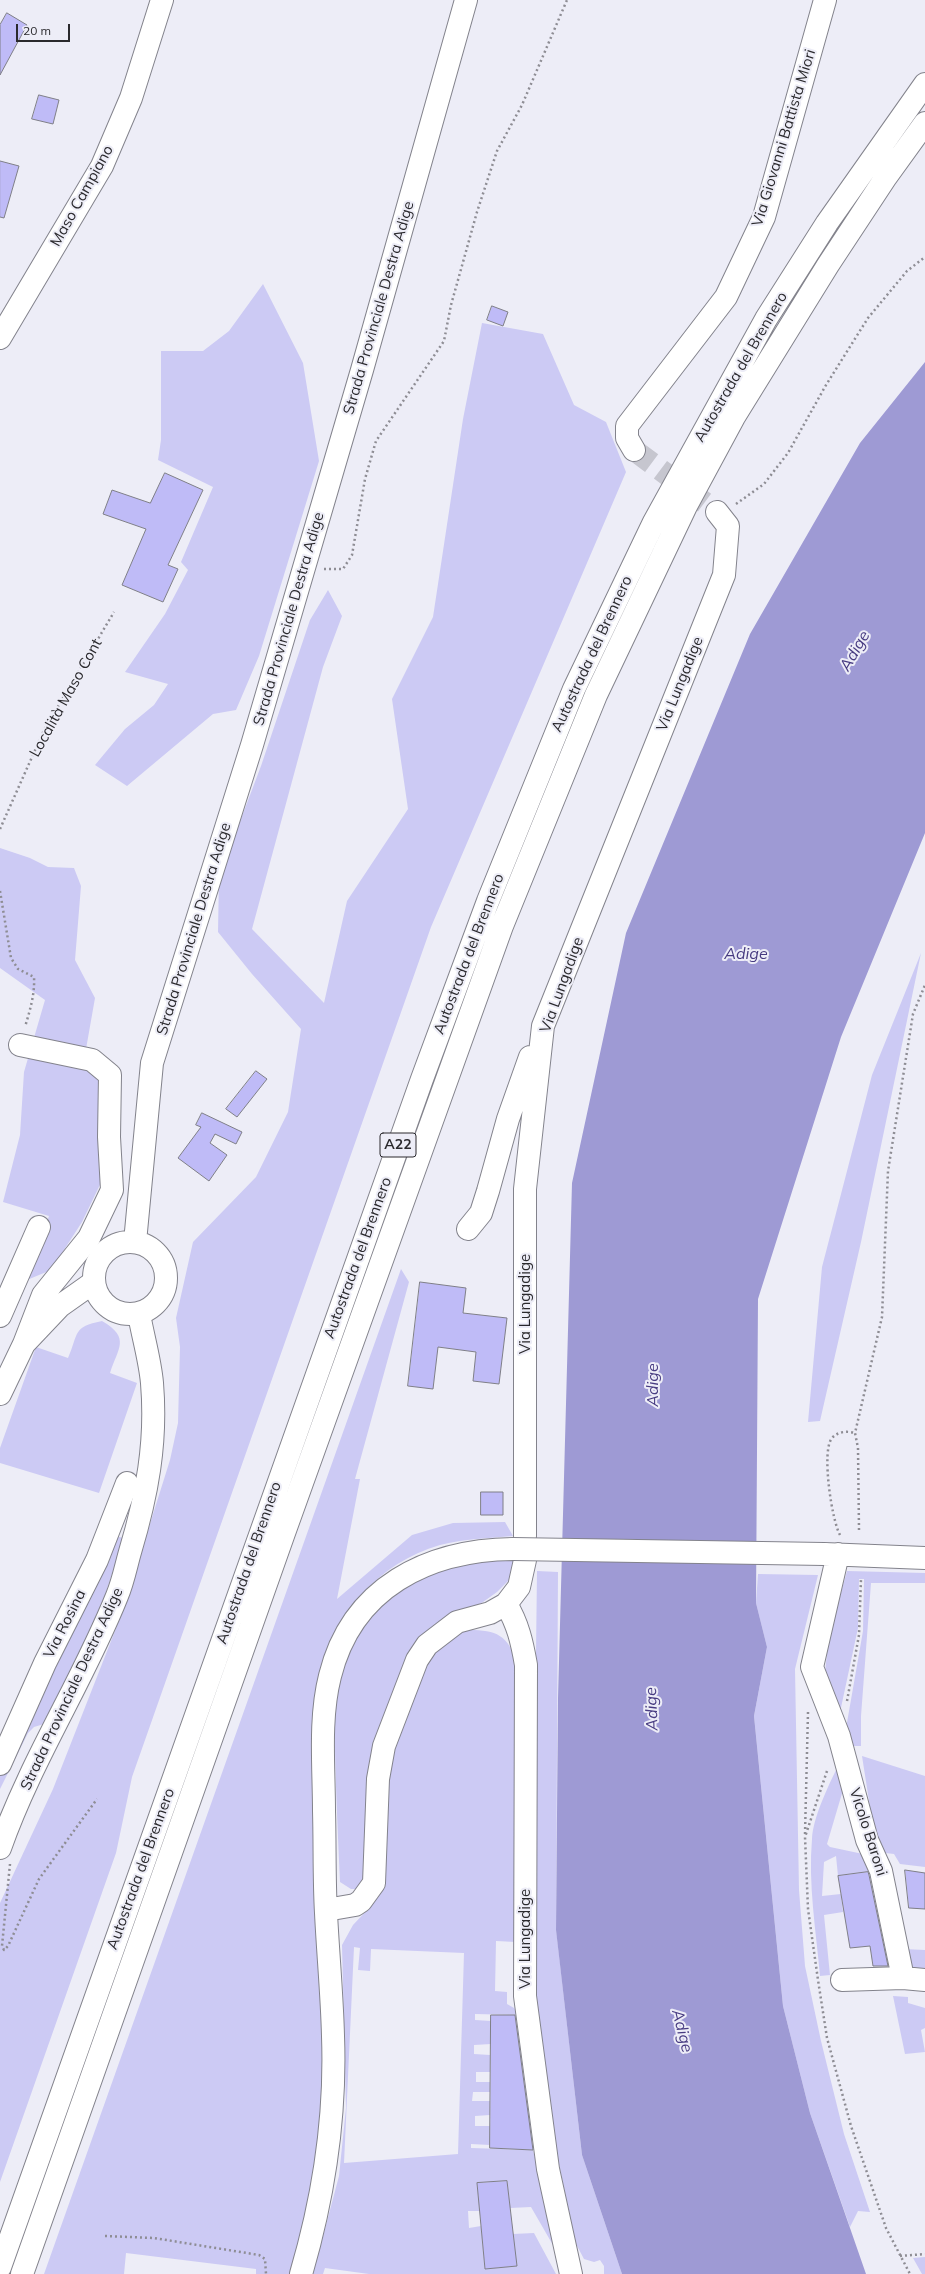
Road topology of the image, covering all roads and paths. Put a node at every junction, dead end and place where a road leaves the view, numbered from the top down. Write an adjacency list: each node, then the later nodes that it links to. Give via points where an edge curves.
1 (162, 0): 8 (main road, Maso Campiano, via 131,98 102,166)
2 (466, 0): 11 (main road, Strada Provinciale Destra Adige)
3 (567, 0): 11 (path, via 522,105 497,151 450,305 444,341 376,440 365,479 352,556 342,569 328,570)
4 (825, 0): 9 (main road, Via Giovanni Battista Miori, via 764,217 726,297 627,426 627,438)
5 (925, 84): 48 (main road, Autostrada del Brennero / A22, via 827,223 766,319 654,522 574,689 488,901 419,1086)
6 (925, 123): 49 (main road, Autostrada del Brennero / A22, via 828,265 734,417 686,506 596,695 502,926)
7 (925, 257): 10 (path, via 907,271 868,318 826,385 788,454 764,484 731,507)
8 (0, 338)
9 (634, 450)
10 (723, 519): 16 (main road, Via Lungadige, via 724,575)
11 (305, 564): 20 (main road, Strada Provinciale Destra Adige, via 252,745 152,1063)
12 (114, 612): 13 (path, Località Maso Cont, via 44,730)
13 (0, 829)
14 (0, 891): 17 (path, via 11,958 18,969 34,977 32,1004)
15 (925, 985): 26 (path, via 913,1014 888,1171 882,1317)
16 (543, 1026): 19 (main road, via 536,1034 481,1213); 29 (main road, Via Lungadige, via 525,1189)
17 (20, 1045): 24 (main road, via 92,1060 110,1075 109,1137 112,1190 89,1238 43,1295)
18 (39, 1227): 23 (main road)
19 (468, 1230)
20 (135, 1242): 21 (main road, via 118,1244 104,1252 95,1266); 22 (main road, via 149,1247 160,1256 166,1270 167,1284 162,1298 152,1308)
21 (94, 1282): 22 (main road, via 101,1301 118,1313); 24 (main road, via 60,1306)
22 (139, 1314): 40 (main road, Strada Provinciale Destra Adige, via 152,1382 153,1435 149,1482 118,1594 85,1668 37,1764)
23 (0, 1316)
24 (24, 1344): 25 (main road)
25 (0, 1394)
26 (855, 1434): 28 (path, via 858,1448); 30 (path, via 848,1431 836,1435 828,1448 827,1460 836,1527)
27 (127, 1483): 36 (main road, Via Rosina, via 97,1560 45,1663)
28 (859, 1530)
29 (521, 1548): 30 (main road, bridge); 33 (main road, Via Lungadige, via 520,1587); 41 (main road, via 446,1557 412,1570 395,1579 381,1591 356,1620 344,1639 330,1676 325,1702)
30 (835, 1549): 31 (main road); 35 (main road, Vicolo Baroni, via 812,1667)
31 (925, 1558)
32 (861, 1578): 35 (path, via 859,1635)
33 (506, 1604): 41 (main road, via 457,1622 427,1645 417,1660 384,1746 378,1779 374,1883 362,1901 355,1905); 52 (main road, Via Lungadige, via 516,1620 526,1665 525,1996 548,2169)
34 (808, 1705): 39 (path)
35 (839, 1736): 42 (main road, Vicolo Baroni, via 867,1840 881,1871)
36 (0, 1764)
37 (830, 1765): 39 (path)
38 (97, 1799): 40 (path, via 39,1879 4,1950 2,1946)
39 (805, 1837): 47 (path, via 808,1909 828,2038 851,2126 886,2228)
40 (5, 1855)
41 (326, 1910): 51 (main road, via 333,2036 333,2109 324,2182)
42 (903, 1978): 43 (main road); 44 (main road)
43 (842, 1980)
44 (925, 1980)
45 (105, 2236): 50 (path, via 154,2238 259,2255 265,2259)
46 (925, 2254): 47 (path)
47 (900, 2256): 53 (path)
48 (0, 2267)
49 (22, 2274)
50 (266, 2274)
51 (301, 2274)
52 (571, 2274)
53 (910, 2274)

